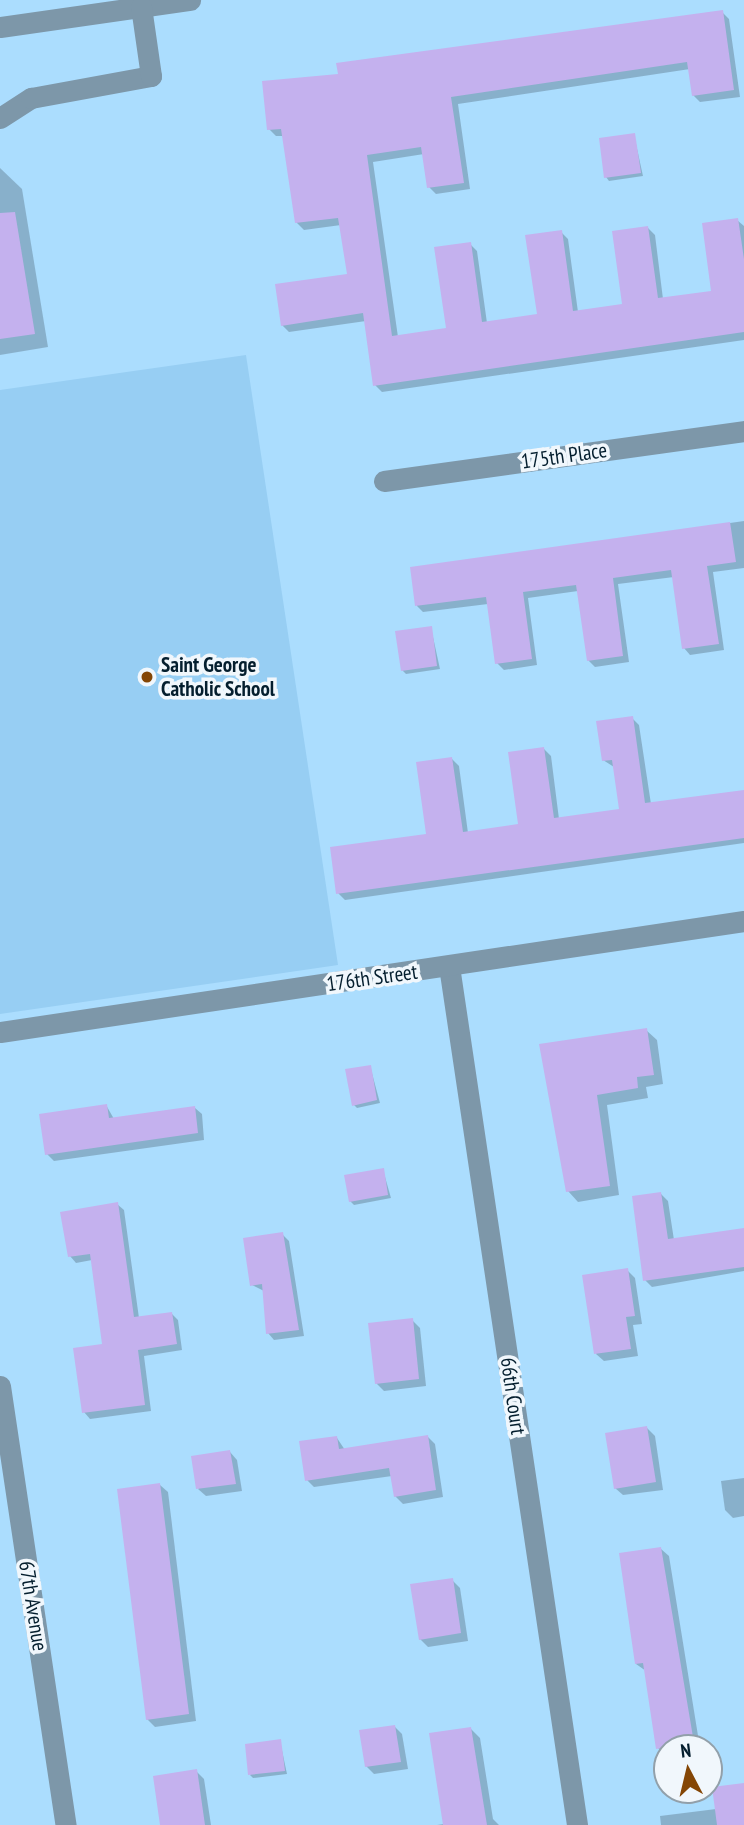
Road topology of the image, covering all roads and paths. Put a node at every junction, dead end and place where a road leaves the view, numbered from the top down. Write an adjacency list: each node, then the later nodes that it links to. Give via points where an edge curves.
1 (190, 0): 2 (street)
2 (141, 7): 3 (street); 4 (street, via 151,76 31,98)
3 (0, 27)
4 (0, 118)
5 (744, 430): 6 (street, 175th Place)
6 (384, 481)
7 (744, 921): 8 (street, 176th Street)
8 (449, 967): 9 (street, 176th Street); 12 (street, 66th Court)
9 (0, 1032)
10 (0, 1386): 11 (street, 67th Avenue)
11 (66, 1825)
12 (577, 1825)

